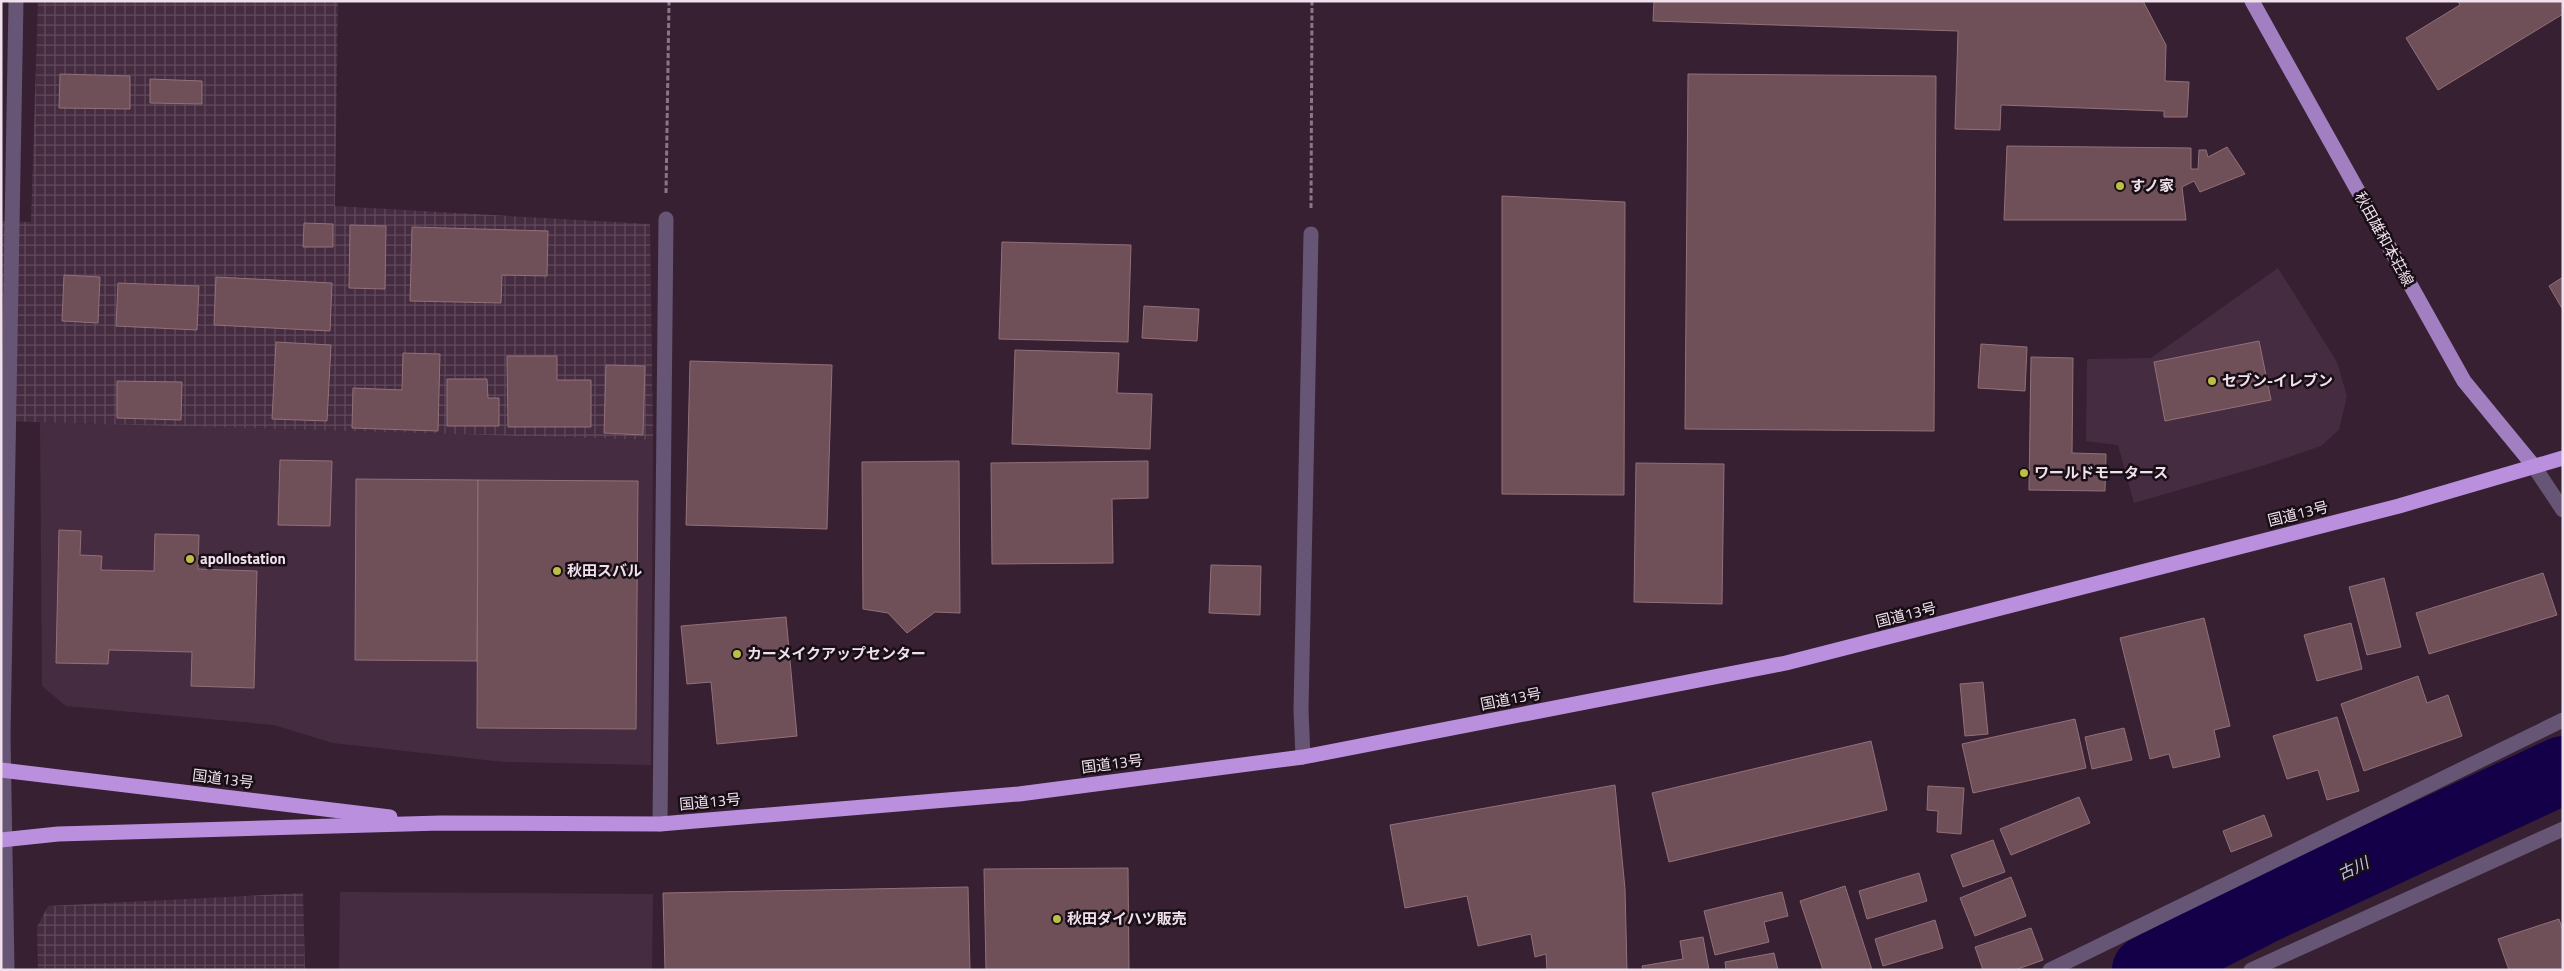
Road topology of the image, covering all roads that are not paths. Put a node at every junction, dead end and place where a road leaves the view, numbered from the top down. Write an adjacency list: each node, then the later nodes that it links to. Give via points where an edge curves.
1 (16, 1): 10 (street)
2 (2252, 1): 6 (main road, 秋田雄和本荘線, via 2464,381)
3 (666, 219): 12 (street)
4 (1311, 234): 9 (street, via 1301,710)
5 (2563, 458): 6 (highway, 国道13号)
6 (2533, 465): 7 (street); 9 (highway, 国道13号, via 2399,506 1786,664)
7 (2563, 510)
8 (2563, 720): 16 (street)
9 (1303, 757): 12 (highway, 国道13号, via 1019,794)
10 (3, 770): 11 (highway, 国道13号); 14 (street)
11 (441, 824): 12 (highway, 国道13号); 14 (highway, 国道13号, via 58,834)
12 (660, 824)
13 (2563, 828): 17 (street)
14 (4, 840): 15 (street)
15 (7, 970)
16 (2050, 970)
17 (2251, 970)

